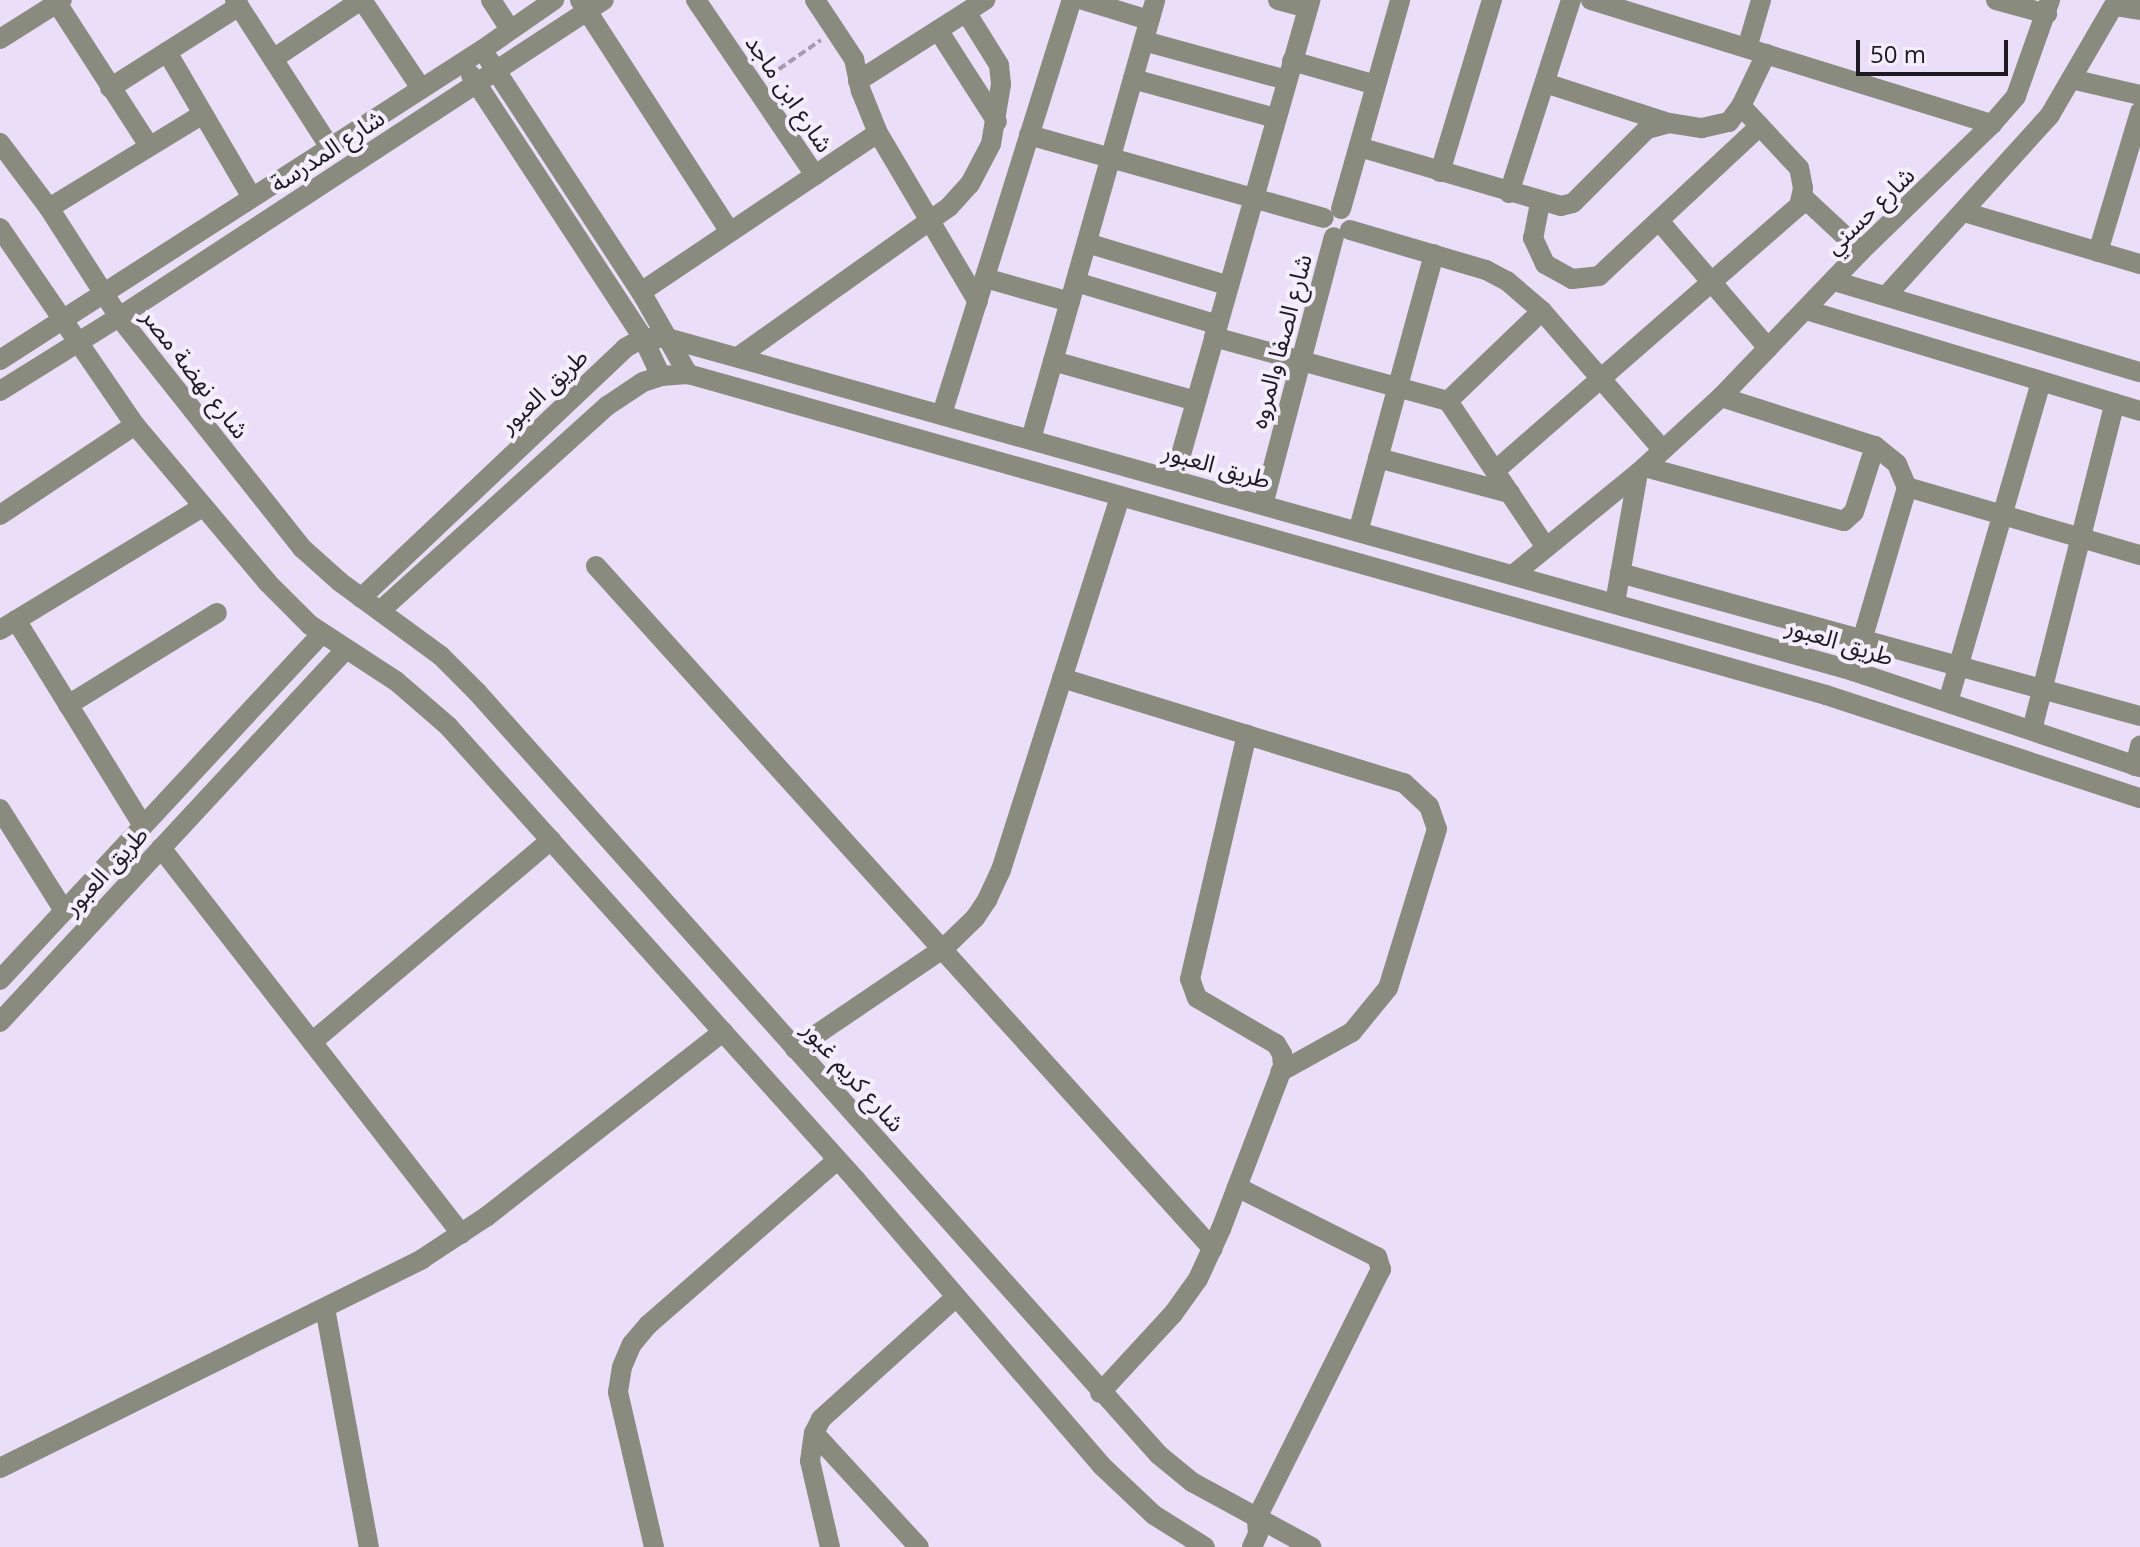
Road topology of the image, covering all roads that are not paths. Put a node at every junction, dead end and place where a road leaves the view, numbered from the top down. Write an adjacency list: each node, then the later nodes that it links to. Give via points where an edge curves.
1 (362, 0): 33 (street); 44 (street)
2 (491, 0): 26 (street)
3 (554, 0): 26 (street, شارع المدرسة)
4 (696, 0): 64 (street, شارع ابن ماجد)
5 (815, 0): 39 (street, via 854,59)
6 (985, 0): 25 (street)
7 (1072, 0): 57 (street)
8 (1083, 0): 23 (street)
9 (1278, 0): 20 (street)
10 (1400, 0): 42 (street)
11 (1492, 0): 63 (street)
12 (1571, 0): 41 (street)
13 (1591, 0): 21 (street)
14 (1761, 0): 31 (street)
15 (1996, 0): 22 (street)
16 (60, 2): 28 (street); 43 (street)
17 (237, 3): 32 (street); 33 (street)
18 (2116, 3): 24 (street); 38 (street)
19 (590, 4): 35 (street, شارع المدرسة); 76 (street)
20 (1309, 4): 36 (street)
21 (1629, 6): 31 (street)
22 (2048, 7): 46 (street, شارع حسني)
23 (1152, 10): 29 (street)
24 (2140, 10)
25 (966, 12): 27 (street); 52 (street, via 999,65)
26 (510, 29): 30 (street, شارع المدرسة)
27 (938, 30): 39 (street); 52 (street)
28 (0, 39)
29 (1144, 41): 36 (street); 37 (street)
30 (482, 50): 34 (street, شارع المدرسة); 35 (street)
31 (1757, 51): 47 (street); 54 (street)
32 (167, 52): 43 (street); 49 (street)
33 (273, 59): 60 (street)
34 (461, 63): 40 (street); 44 (street, شارع المدرسة)
35 (496, 71): 40 (street, شارع المدرسة); 89 (street)
36 (1290, 71): 42 (street); 51 (street)
37 (1133, 79): 51 (street); 62 (street)
38 (2071, 79): 45 (street); 50 (street)
39 (858, 81): 56 (street)
40 (477, 83): 95 (street, شارع المدرسة); 98 (street)
41 (1545, 83): 53 (street); 65 (street)
42 (1376, 85): 61 (street)
43 (110, 88): 59 (street)
44 (421, 88): 60 (street, شارع المدرسة)
45 (2140, 95)
46 (2016, 96): 50 (street); 54 (street, شارع حسني)
47 (1741, 106): 53 (street, via 1729,122 1717,126); 55 (street)
48 (2140, 112): 81 (street)
49 (203, 114): 59 (street); 66 (street)
50 (2050, 115): 71 (street)
51 (1276, 118): 68 (street)
52 (997, 122): 73 (street, via 970,184)
53 (1669, 123): 69 (street, via 1647,129 1573,203)
54 (1992, 124): 80 (street, شارع حسني)
55 (1760, 126): 67 (street, via 1799,168); 74 (street)
56 (878, 133): 64 (street); 73 (street)
57 (1029, 135): 62 (street); 84 (street)
58 (0, 143): 70 (street, شارع نهضة مصر)
59 (149, 146): 70 (street)
60 (329, 146): 66 (street, شارع المدرسة)
61 (1359, 147): 63 (street); 72 (street)
62 (1110, 158): 68 (street); 78 (street)
63 (1440, 172): 65 (street)
64 (815, 175): 76 (street)
65 (1509, 193): 69 (street)
66 (251, 196): 88 (street, شارع المدرسة)
67 (1803, 197): 80 (street); 85 (street)
68 (1253, 199): 72 (street); 87 (street)
69 (1540, 203): 74 (street, via 1533,238 1537,252 1545,264 1572,279 1599,276)
70 (49, 208): 88 (street, شارع نهضة مصر)
71 (1964, 212): 81 (street); 91 (street)
72 (1332, 214): 77 (street, via 1351,217)
73 (930, 221): 92 (street); 102 (street)
74 (1660, 222): 85 (street)
75 (0, 228): 79 (street)
76 (730, 232): 89 (street)
77 (1342, 233): 82 (street); 105 (street, شارع الصفا والمروه)
78 (1087, 243): 87 (street); 90 (street)
79 (6, 251): 96 (street)
80 (1861, 251): 86 (street, شارع حسني)
81 (2098, 252): 83 (street)
82 (1434, 254): 94 (street, via 1507,281); 111 (street)
83 (2140, 264)
84 (985, 278): 90 (street); 92 (street)
85 (1713, 280): 101 (street); 109 (street)
86 (1834, 281): 91 (street); 93 (street, شارع حسني)
87 (1229, 286): 97 (street)
88 (103, 291): 95 (street, شارع نهضة مصر); 96 (street, شارع المدرسة)
89 (641, 292): 99 (street)
90 (1073, 292): 97 (street); 104 (street)
91 (1886, 296): 106 (street)
92 (978, 302): 118 (street)
93 (1806, 310): 101 (street, شارع حسني); 110 (street)
94 (1542, 311): 109 (street); 115 (street)
95 (119, 317): 100 (street, شارع المدرسة); 141 (street, شارع نهضة مصر, via 285,528 320,566)
96 (63, 320): 100 (street); 103 (street, شارع المدرسة)
97 (1216, 331): 105 (street); 114 (street)
98 (643, 338): 99 (street, طريق العبور); 108 (street); 141 (street, طريق العبور, via 625,348)
99 (667, 338): 102 (street, طريق العبور); 107 (street)
100 (77, 341): 112 (street, شارع المدرسة); 119 (street)
101 (1768, 348): 113 (street, شارع حسني)
102 (738, 357): 118 (street, طريق العبور)
103 (0, 360)
104 (1053, 361): 114 (street); 120 (street)
105 (1301, 361): 111 (street); 130 (street, شارع الصفا والمروه)
106 (2140, 372)
107 (688, 374): 108 (street); 129 (street)
108 (661, 376): 144 (street, via 607,406)
109 (1601, 378): 122 (street); 124 (street)
110 (2041, 381): 116 (street); 132 (street)
111 (1398, 385): 115 (street); 123 (street)
112 (0, 391)
113 (1721, 397): 121 (street); 122 (street, شارع حسني)
114 (1196, 401): 126 (street)
115 (1448, 401): 124 (street)
116 (2115, 403): 117 (street); 135 (street)
117 (2140, 411)
118 (942, 414): 120 (street, طريق العبور)
119 (135, 425): 131 (street); 133 (street)
120 (1031, 439): 126 (street, طريق العبور)
121 (1875, 446): 125 (street, via 1854,512 1844,521); 127 (street, via 1897,464)
122 (1663, 450): 125 (street, شارع حسني)
123 (1378, 458): 128 (street); 134 (street)
124 (1496, 470): 128 (street)
125 (1641, 470): 136 (street, شارع حسني); 139 (street)
126 (1174, 479): 130 (street, طريق العبور)
127 (1907, 487): 132 (street); 149 (street)
128 (1510, 493): 136 (street)
129 (1120, 496): 143 (street); 153 (street)
130 (1263, 505): 134 (street, طريق العبور)
131 (202, 507): 146 (street); 147 (street, via 295,612)
132 (2003, 513): 135 (street); 151 (street)
133 (0, 515)
134 (1358, 532): 140 (street, طريق العبور)
135 (2081, 537): 137 (street); 154 (street)
136 (1545, 546): 140 (street, شارع حسني)
137 (2140, 555)
138 (596, 566): 167 (street)
139 (1620, 573): 142 (street); 149 (street)
140 (1514, 574): 142 (street, طريق العبور); 143 (street)
141 (361, 598): 144 (street, شارع نهضة مصر)
142 (1615, 603): 148 (street); 152 (street, طريق العبور)
143 (1505, 604): 148 (street)
144 (380, 611): 172 (street, شارع كريم غبور, via 441,656 477,692)
145 (217, 613): 156 (street)
146 (8, 625): 156 (street)
147 (322, 633): 150 (street); 163 (street, طريق العبور)
148 (1608, 633): 161 (street, via 1919,723)
149 (1863, 638): 151 (street); 152 (street)
150 (346, 649): 164 (street, via 396,681 448,726); 165 (street, طريق العبور)
151 (1959, 665): 154 (street); 155 (street)
152 (1853, 671): 155 (street, طريق العبور)
153 (1062, 678): 159 (street); 167 (street, via 995,885 975,918)
154 (2043, 689): 157 (street); 158 (street)
155 (1948, 702): 158 (street, طريق العبور)
156 (68, 705): 163 (street)
157 (2140, 716)
158 (2032, 730): 160 (street, طريق العبور)
159 (1247, 735): 173 (street, via 1190,979 1197,998 1276,1044 1283,1060); 173 (street, via 1404,783 1429,806 1437,829 1396,970 1378,1004 1352,1032)
160 (2138, 760)
161 (2140, 798)
162 (0, 809): 166 (street)
163 (142, 824): 166 (street, طريق العبور)
164 (551, 840): 170 (street); 171 (street)
165 (161, 848): 169 (street, طريق العبور); 171 (street)
166 (63, 909): 168 (street, طريق العبور)
167 (944, 948): 172 (street); 177 (street)
168 (0, 980)
169 (0, 1022)
170 (723, 1032): 174 (street); 176 (street)
171 (312, 1042): 176 (street)
172 (795, 1049): 180 (street, شارع كريم غبور)
173 (1280, 1072): 175 (street)
174 (837, 1160): 178 (street); 185 (street, via 632,1344 618,1392)
175 (1237, 1187): 177 (street); 183 (street, via 1377,1257 1381,1269)
176 (462, 1234): 179 (street)
177 (1213, 1249): 180 (street, via 1179,1306)
178 (956, 1297): 181 (street, via 830,1407); 188 (street, via 1119,1483 1154,1515)
179 (325, 1308): 182 (street); 184 (street)
180 (1100, 1393): 183 (street, شارع كريم غبور, via 1177,1471)
181 (814, 1433): 186 (street, via 810,1461); 187 (street)
182 (0, 1468)
183 (1257, 1518): 189 (street); 190 (street, شارع كريم غبور)
184 (369, 1547)
185 (654, 1547)
186 (830, 1547)
187 (919, 1547)
188 (1205, 1547)
189 (1252, 1547)
190 (1311, 1547)

